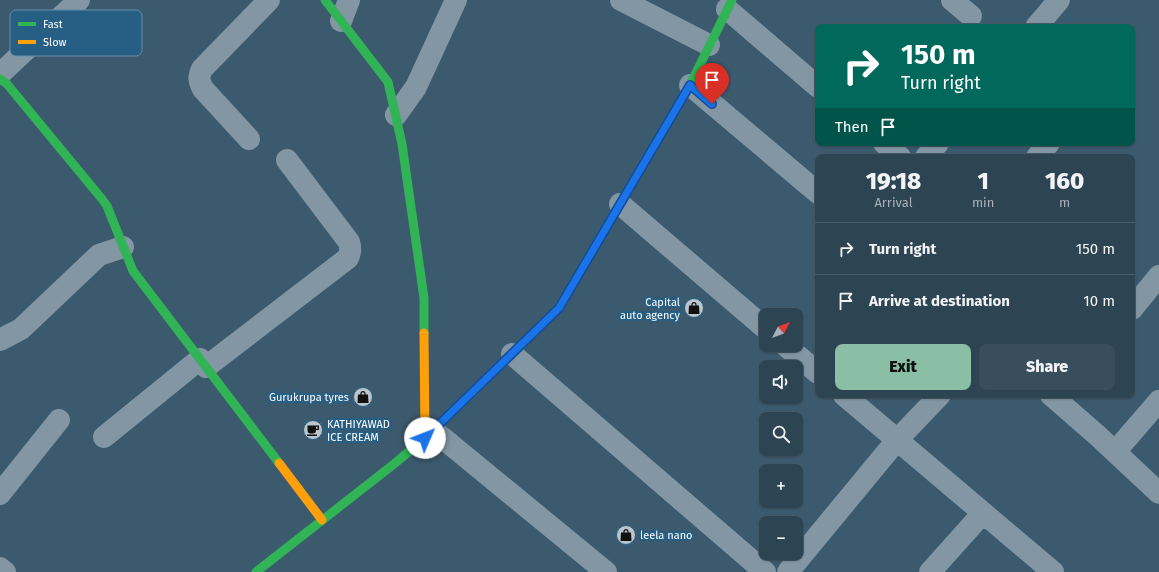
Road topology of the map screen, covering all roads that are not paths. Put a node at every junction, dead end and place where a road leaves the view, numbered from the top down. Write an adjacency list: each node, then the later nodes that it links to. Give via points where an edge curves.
1 (78, 0): 10 (street)
2 (269, 0): 21 (street, via 199,75 203,89)
3 (325, 0): 12 (main road)
4 (349, 0): 12 (street)
5 (456, 0): 20 (street, via 416,87)
6 (621, 0): 14 (street)
7 (952, 0): 11 (street)
8 (1055, 2): 13 (street)
9 (730, 5): 14 (main road); 18 (street)
10 (67, 10)
11 (971, 16)
12 (342, 21): 20 (main road, via 388,82)
13 (1038, 24)
14 (710, 45): 19 (main road)
15 (19, 56): 16 (street)
16 (0, 74)
17 (0, 79): 31 (main road, via 7,84 102,199)
18 (815, 84)
19 (690, 85): 29 (street); 30 (main road)
20 (396, 115): 45 (main road, via 424,298)
21 (249, 139)
22 (887, 146): 25 (street)
23 (935, 146): 26 (street)
24 (1046, 146): 27 (street)
25 (897, 154)
26 (929, 154)
27 (1040, 154)
28 (287, 160): 38 (street, via 349,242 350,254 348,258)
29 (815, 190)
30 (620, 204): 34 (street); 37 (main road, via 559,308)
31 (123, 247): 35 (street, via 99,255 21,329); 38 (main road, via 133,271)
32 (1159, 276): 33 (street)
33 (1135, 305)
34 (759, 323)
35 (0, 340)
36 (793, 352): 39 (street)
37 (512, 354): 45 (main road); 57 (street)
38 (203, 363): 46 (street); 52 (main road)
39 (815, 370)
40 (848, 398): 47 (street)
41 (937, 398): 47 (street)
42 (1057, 398): 48 (street)
43 (1159, 401): 48 (street)
44 (59, 420): 50 (street)
45 (429, 434): 52 (main road); 56 (street)
46 (104, 437)
47 (897, 440): 51 (street); 58 (street)
48 (1115, 452): 49 (street)
49 (1159, 493)
50 (0, 494)
51 (983, 513): 59 (street); 60 (street)
52 (322, 520): 55 (main road)
53 (0, 568): 54 (street)
54 (5, 572)
55 (256, 572)
56 (606, 572)
57 (765, 572)
58 (788, 572)
59 (930, 572)
60 (1053, 572)

